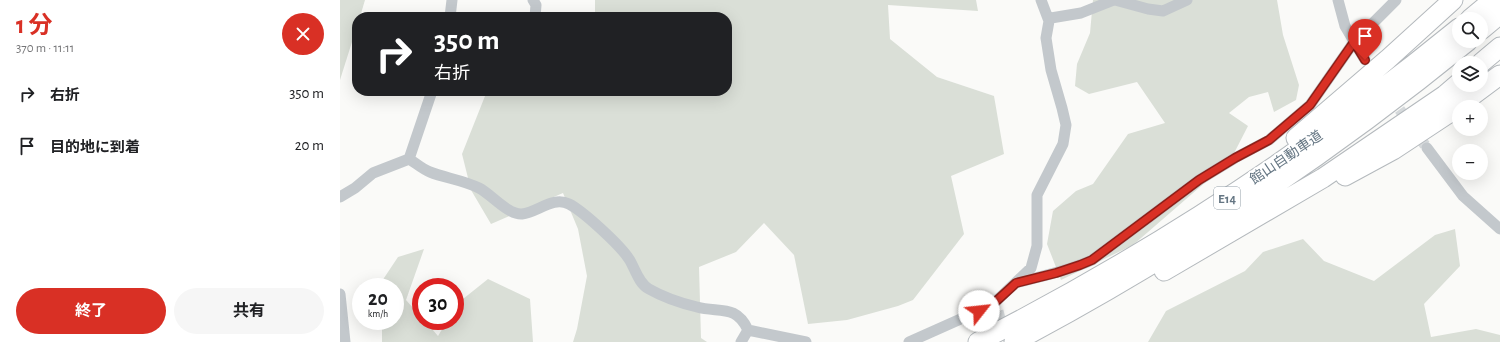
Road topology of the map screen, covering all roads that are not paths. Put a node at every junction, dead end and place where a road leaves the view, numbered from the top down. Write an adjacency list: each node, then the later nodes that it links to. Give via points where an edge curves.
1 (452, 0): 10 (street)
2 (533, 0): 11 (street)
3 (1041, 0): 14 (street)
4 (1115, 0): 5 (street, via 1163,11); 14 (street, via 1081,13)
5 (1187, 0)
6 (1338, 0): 17 (street, via 1345,26)
7 (1396, 0): 17 (street)
8 (1453, 0): 28 (highway)
9 (1493, 0): 12 (highway)
10 (451, 12)
11 (536, 12)
12 (1478, 12)
13 (1500, 14): 15 (highway)
14 (1049, 20): 31 (street, via 1046,38 1051,70 1066,125 1063,144 1037,195 1037,246 1031,268)
15 (1488, 24)
16 (1452, 34): 28 (highway, 館山自動車道 / E14, via 1345,116)
17 (1354, 42): 21 (street); 31 (street, via 1310,105 1269,140 1199,180 1092,260 1056,273)
18 (1500, 47): 20 (highway)
19 (1459, 48): 39 (highway, 館山自動車道 / E14, via 1354,129 1234,212 1137,272)
20 (1488, 58)
21 (1365, 60)
22 (1500, 75): 30 (highway, via 1393,150 1312,194)
23 (1452, 89): 30 (highway, via 1324,178)
24 (430, 96): 26 (street)
25 (1427, 148): 29 (street, via 1463,196)
26 (409, 159): 27 (street, via 372,173 356,188); 33 (street, via 428,171 479,188 512,211 522,214 556,202 567,203 619,246 647,288 698,308 732,312 743,321)
27 (340, 197)
28 (1225, 199): 38 (highway, 館山自動車道 / E14, via 1128,260)
29 (1500, 229)
30 (1218, 239): 40 (highway, via 1127,293)
31 (1016, 283): 37 (street, via 995,308)
32 (340, 294): 34 (street)
33 (748, 330): 35 (street); 36 (street)
34 (345, 342)
35 (741, 342)
36 (806, 342)
37 (909, 342)
38 (978, 342)
39 (1014, 342)
40 (1033, 342)

